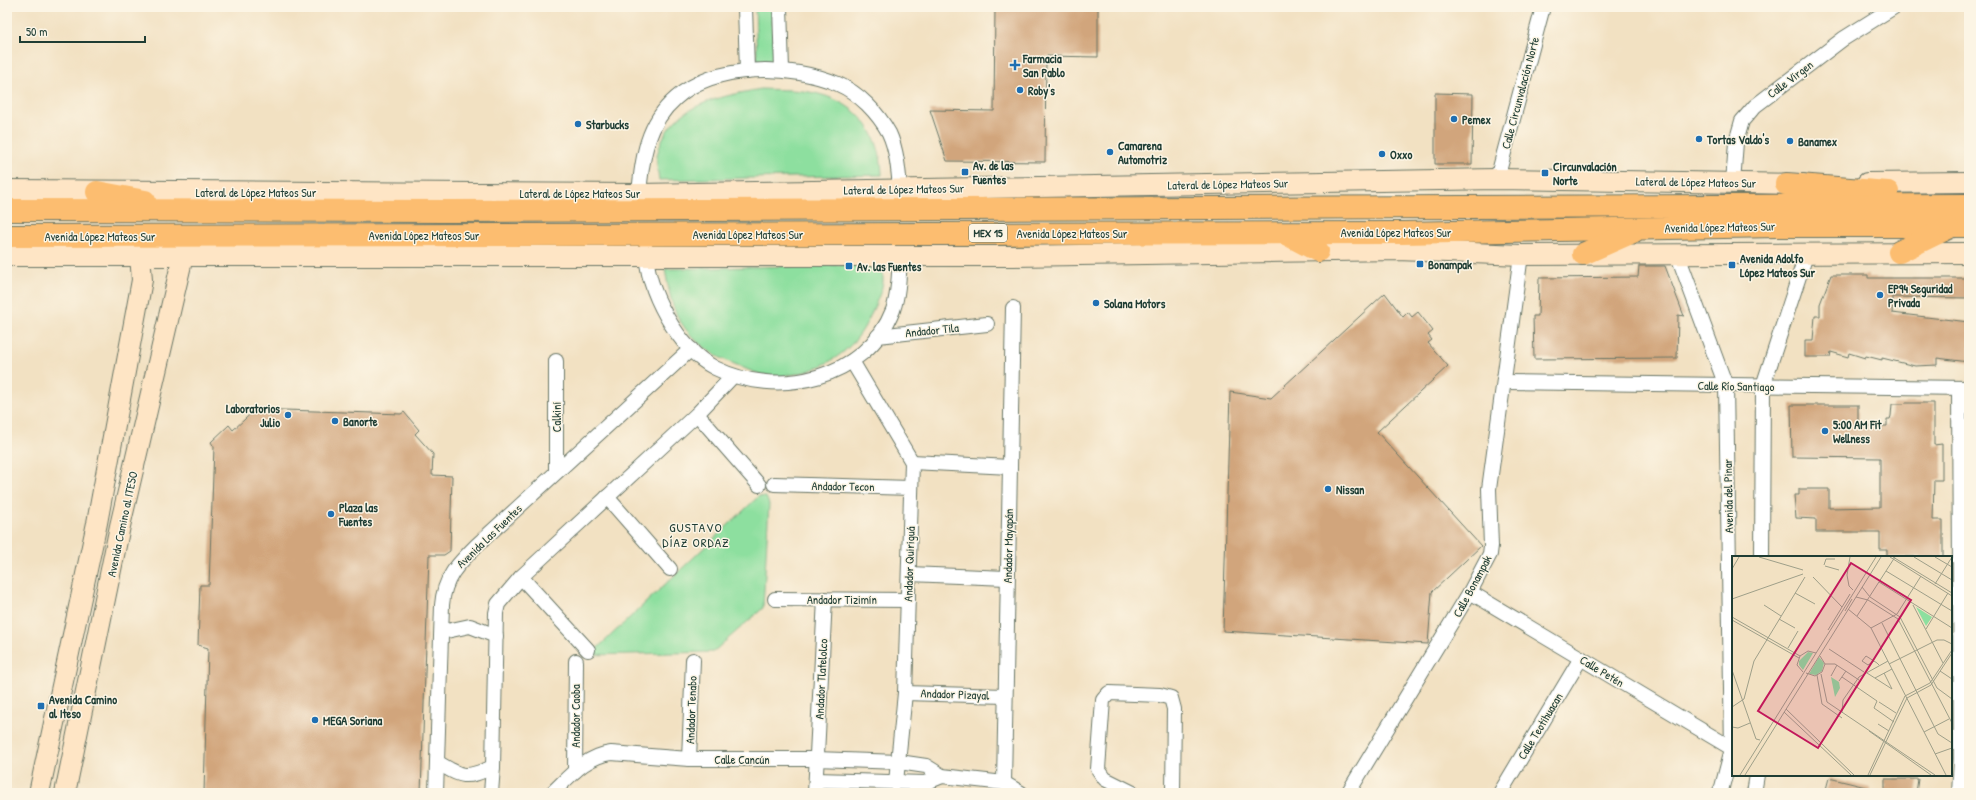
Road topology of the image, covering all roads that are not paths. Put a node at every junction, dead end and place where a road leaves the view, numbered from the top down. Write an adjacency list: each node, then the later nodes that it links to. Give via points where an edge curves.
1 (745, 7): 6 (street)
2 (780, 7): 5 (street)
3 (1542, 7): 7 (street, Calle Circunvalación Norte)
4 (1894, 7): 9 (street, Calle Virgen, via 1843,39 1755,106 1742,121 1736,142)
5 (782, 70): 6 (street); 15 (street, via 805,73 839,84 859,97 877,114 889,134 896,158)
6 (747, 71): 13 (street, via 719,76 697,84 676,97 654,126 645,148)
7 (1497, 179): 9 (main road, Lateral de López Mateos Sur); 15 (main road, Lateral de López Mateos Sur)
8 (1969, 182): 10 (main road, Lateral de López Mateos Sur)
9 (1733, 183): 10 (main road, Lateral de López Mateos Sur)
10 (1786, 184): 14 (main road)
11 (7, 190): 12 (main road, Lateral de López Mateos Sur)
12 (97, 192): 13 (main road, Lateral de López Mateos Sur); 18 (main road)
13 (640, 194): 15 (main road, Lateral de López Mateos Sur)
14 (1969, 198)
15 (901, 199): 16 (main road, Avenida López Mateos Sur / MEX 15); 18 (main road, Avenida López Mateos Sur / MEX 15)
16 (1969, 205)
17 (7, 210): 18 (main road, Avenida López Mateos Sur / MEX 15)
18 (201, 211)
19 (1961, 226): 20 (main road, Avenida López Mateos Sur / MEX 15); 26 (main road)
20 (1642, 229): 21 (main road, Avenida López Mateos Sur / MEX 15); 29 (main road)
21 (1283, 233): 22 (main road, Avenida López Mateos Sur / MEX 15); 24 (main road)
22 (646, 234): 23 (main road, Avenida López Mateos Sur / MEX 15); 34 (street)
23 (7, 236)
24 (1318, 251): 30 (main road, via 1398,250); 35 (main road)
25 (1807, 252): 26 (main road); 27 (main road); 45 (street)
26 (1899, 252): 28 (main road)
27 (1677, 253): 29 (main road); 44 (street, Avenida del Pinar)
28 (1969, 253)
29 (1583, 254): 30 (main road)
30 (1521, 255): 43 (street, Calle Bonampak)
31 (7, 256): 32 (main road)
32 (140, 256): 33 (main road); 85 (main road, Avenida Camino al ITESO, via 142,280 99,515)
33 (183, 256): 34 (main road); 86 (main road, Avenida Camino al ITESO, via 120,526)
34 (646, 256): 35 (main road); 39 (street, via 660,302 670,321)
35 (900, 256): 38 (street, via 893,309)
36 (1013, 308): 49 (street, Andador Mayapán)
37 (987, 324): 38 (street, Andador Tila)
38 (878, 336): 41 (street)
39 (691, 349): 42 (street, via 714,367); 50 (street, Avenida Las Fuentes)
40 (556, 361): 50 (street, Calkiní)
41 (852, 361): 42 (street, via 832,372 803,381 758,382); 48 (street)
42 (733, 376): 47 (street)
43 (1504, 382): 44 (street, Calle Río Santiago); 60 (street, Calle Bonampak, via 1489,489 1492,546)
44 (1726, 386): 45 (street, Calle Río Santiago); 72 (street, Avenida del Pinar)
45 (1763, 386): 46 (street, Calle Río Santiago); 55 (street)
46 (1964, 388): 74 (street)
47 (697, 414): 52 (street); 54 (street)
48 (912, 462): 49 (street); 53 (street, Andador Quiriguá)
49 (1010, 467): 59 (street, Andador Mayapán)
50 (556, 472): 64 (street, Avenida Las Fuentes, via 476,546 450,575 443,589)
51 (774, 484): 53 (street, Andador Tecon)
52 (759, 485)
53 (911, 488): 57 (street, Andador Quiriguá)
54 (607, 497): 56 (street); 58 (street)
55 (1762, 556)
56 (670, 569)
57 (909, 574): 59 (street); 63 (street, Andador Quiriguá)
58 (521, 578): 65 (street, via 498,604); 66 (street)
59 (1007, 578): 71 (street, Andador Mayapán)
60 (1470, 592): 67 (street, Calle Petén); 93 (street, Calle Bonampak)
61 (775, 599): 62 (street, Andador Tizimín)
62 (825, 599): 63 (street, Andador Tizimín); 73 (street, Andador Tlatelolco)
63 (908, 600): 70 (street, Andador Quiriguá)
64 (442, 632): 65 (street, via 470,626); 76 (street, Avenida Las Fuentes)
65 (496, 636): 78 (street)
66 (588, 650)
67 (1581, 658): 72 (street, Calle Petén); 94 (street, Calle Teotihuacan)
68 (576, 660): 79 (street, Andador Caoba)
69 (693, 660): 75 (street, Andador Tenabo)
70 (904, 693): 71 (street, Andador Pizayal); 77 (street, Andador Quiriguá)
71 (1005, 696): 83 (street, Andador Mayapán)
72 (1732, 749): 95 (street, Avenida del Pinar)
73 (816, 759): 75 (street, Calle Cancún); 77 (street, Calle Cancún); 84 (street, Andador Tlatelolco)
74 (1960, 759): 97 (street)
75 (689, 760): 79 (street, Calle Cancún, via 611,753 592,758)
76 (438, 762): 78 (street, via 463,776 478,774); 87 (street, Avenida Las Fuentes)
77 (899, 762): 80 (street, Calle Cancún, via 926,766); 82 (street, Andador Quiriguá)
78 (493, 767): 88 (street)
79 (575, 771): 89 (street, Calle Cancún)
80 (942, 776): 82 (street, Calle Cancún, via 925,783); 83 (street, Calle Cancún)
81 (1757, 776): 96 (street)
82 (896, 782): 84 (street, Calle Cancún)
83 (1004, 783): 90 (street, Calle Cancún)
84 (816, 787)
85 (39, 793)
86 (65, 793)
87 (436, 793)
88 (491, 793)
89 (552, 793)
90 (1021, 793)
91 (1133, 793): 92 (street, via 1105,779 1098,769 1103,700 1109,693 1160,694 1171,698 1174,709)
92 (1174, 793)
93 (1348, 793)
94 (1500, 793)
95 (1719, 793)
96 (1754, 793)
97 (1959, 793)

